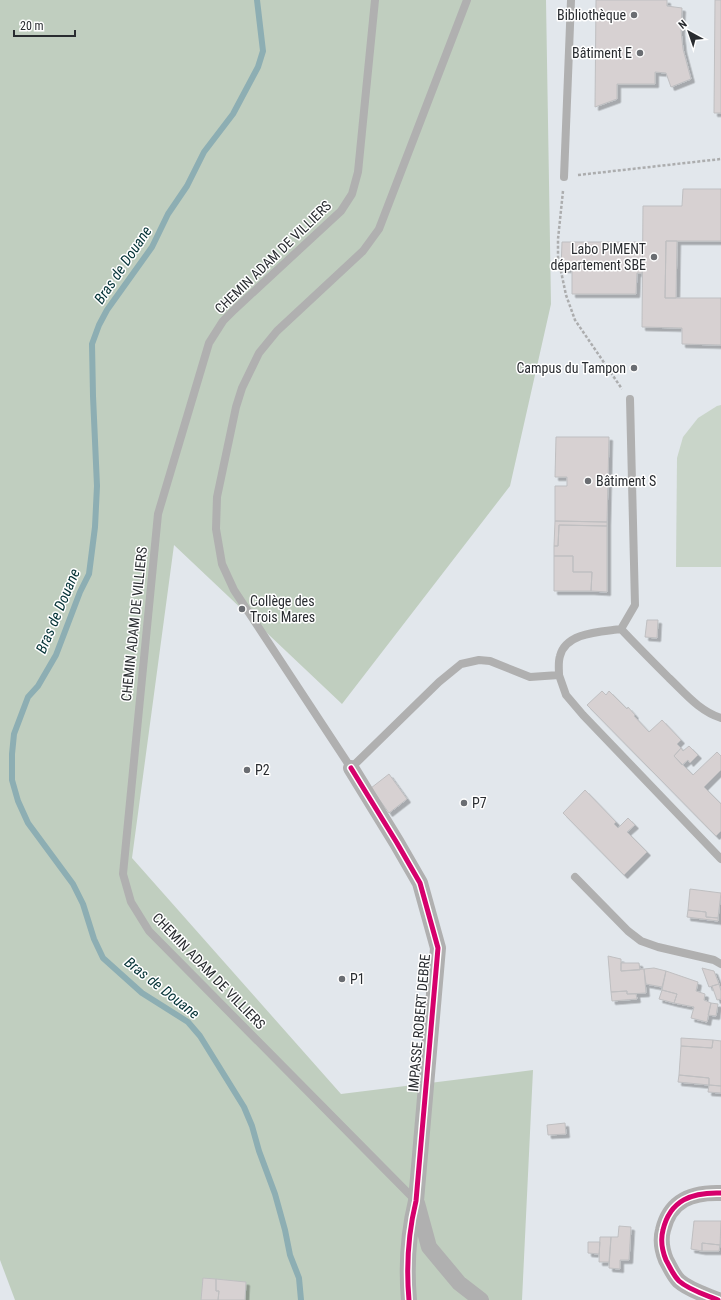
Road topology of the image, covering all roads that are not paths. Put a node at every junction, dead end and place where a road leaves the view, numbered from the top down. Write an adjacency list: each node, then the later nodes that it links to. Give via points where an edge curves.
1 (375, 0): 14 (lane, CHEMIN ADAM DE VILLIERS, via 358,172 352,194 341,210 234,310 209,343 158,514 123,874 131,902 149,931)
2 (467, 0): 9 (lane, via 380,229 363,251 277,331 259,353 236,407 217,497 216,530 222,564 234,590)
3 (571, 0): 4 (lane)
4 (564, 176)
5 (630, 399): 6 (lane, via 635,605)
6 (622, 629): 7 (lane, via 577,637 567,643 560,656); 8 (lane, via 696,705)
7 (559, 675): 9 (lane, via 530,677 490,661 479,660 461,664 439,682); 10 (lane, via 566,696)
8 (721, 718)
9 (352, 768): 14 (street, IMPASSE ROBERT DEBRE, via 420,883 438,948)
10 (721, 859)
11 (575, 877): 12 (lane, via 628,932 641,941)
12 (721, 964)
13 (721, 1193): 17 (street, via 704,1192 677,1204 665,1220 662,1235 662,1251 671,1270 680,1281)
14 (416, 1201): 15 (street, IMPASSE ROBERT DEBRE, via 408,1250); 16 (street, via 429,1247 458,1283)
15 (409, 1300)
16 (482, 1300)
17 (718, 1300)

